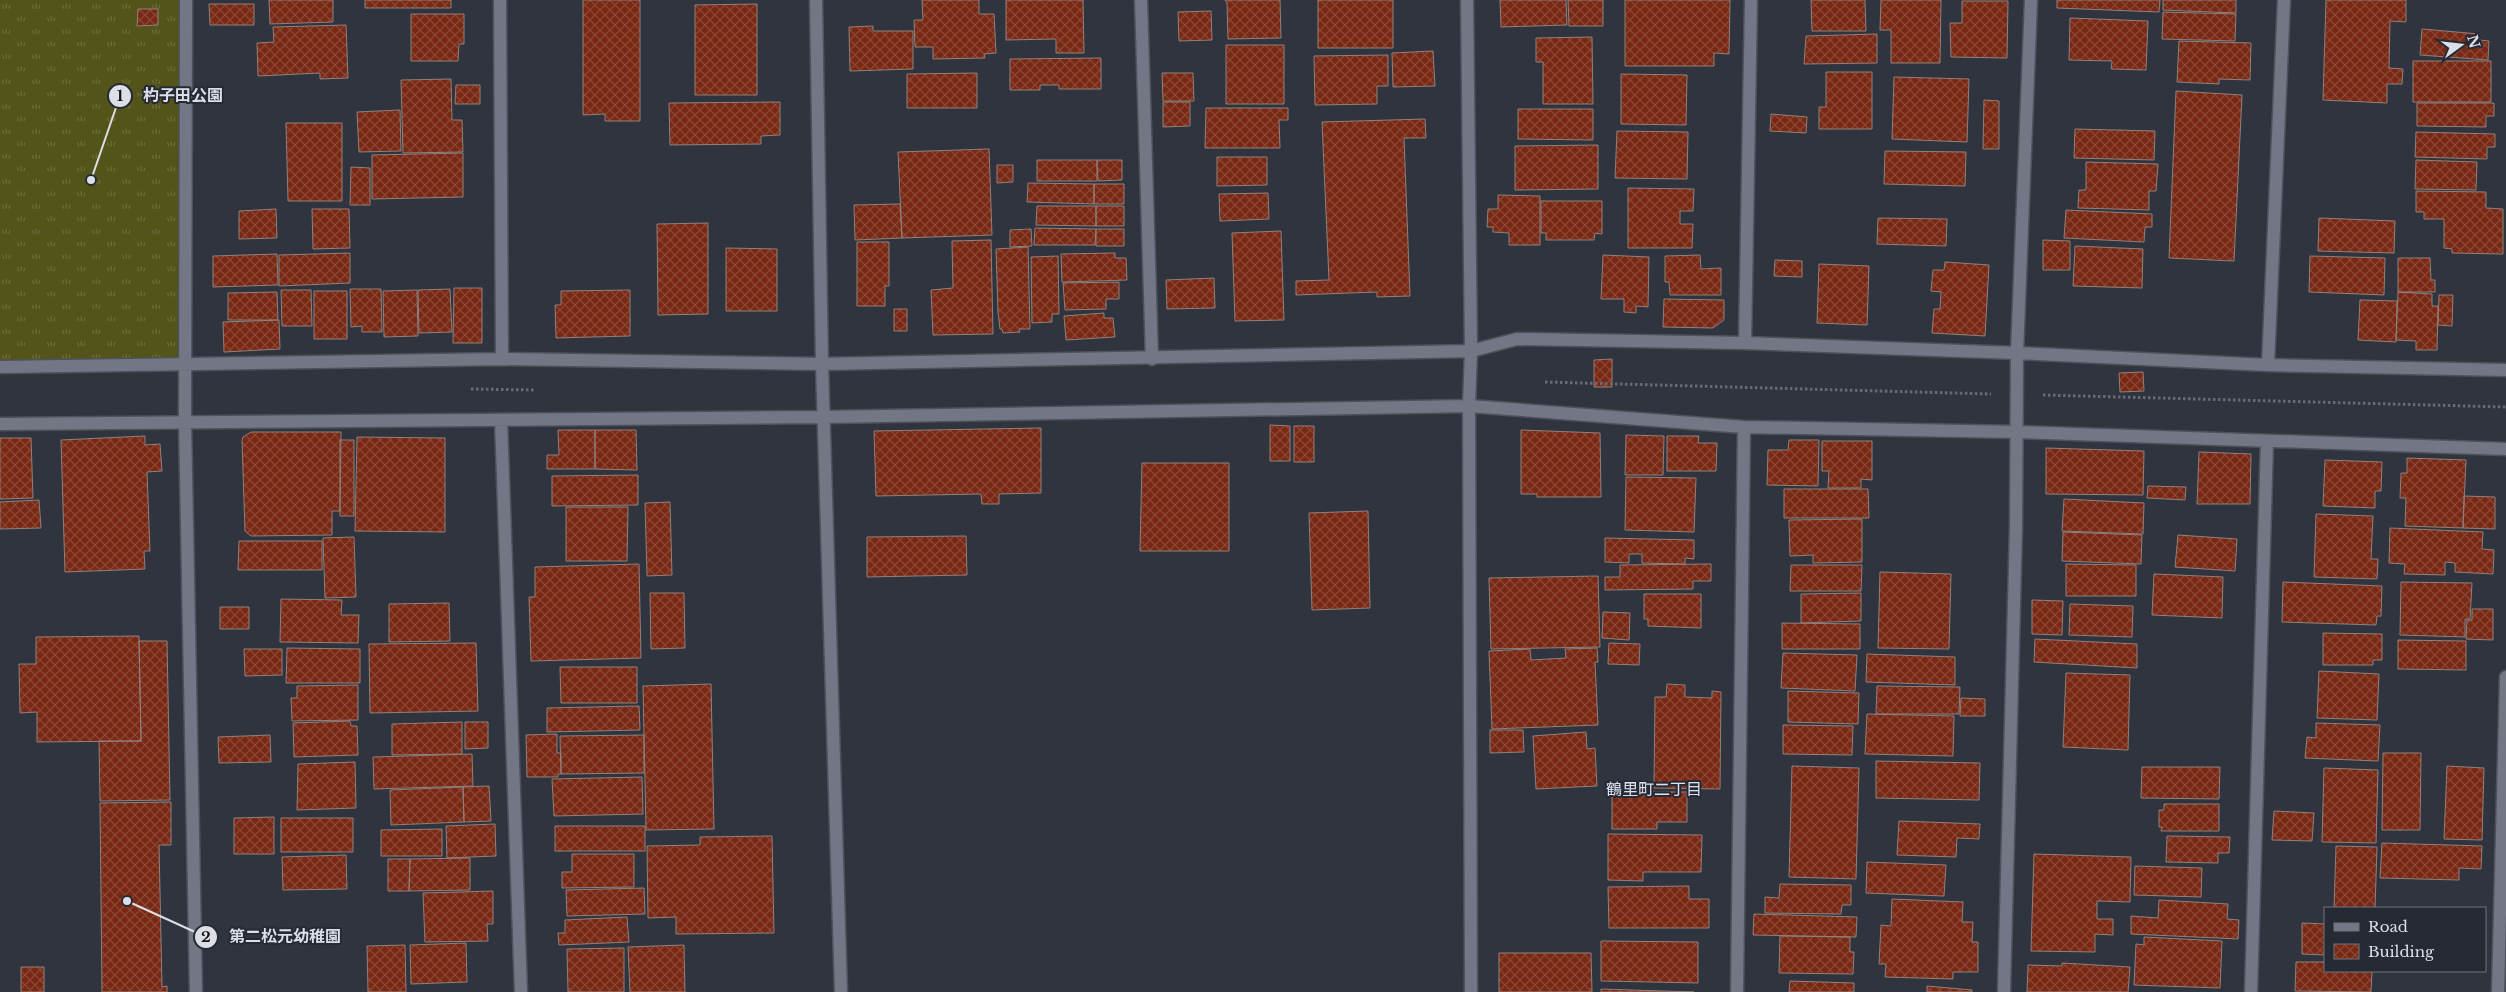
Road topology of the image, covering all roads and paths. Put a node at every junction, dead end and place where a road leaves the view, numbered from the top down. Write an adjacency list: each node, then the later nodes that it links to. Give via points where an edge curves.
1 (186, 0): 14 (street)
2 (500, 0): 13 (street)
3 (816, 0): 15 (street)
4 (1141, 0): 12 (street)
5 (1466, 0): 10 (street)
6 (1752, 0): 9 (street)
7 (2031, 0): 11 (street)
8 (2284, 0): 16 (street)
9 (1745, 343): 10 (street, via 1517,340); 11 (street)
10 (1471, 351): 12 (street); 19 (street)
11 (2017, 352): 16 (street); 25 (street)
12 (1152, 359): 15 (street)
13 (502, 360): 14 (street); 15 (street)
14 (187, 363): 17 (street); 22 (street)
15 (822, 364): 20 (street)
16 (2268, 364): 18 (street)
17 (0, 367)
18 (2506, 370)
19 (1469, 406): 20 (street); 24 (street); 32 (street)
20 (824, 417): 21 (street); 31 (street)
21 (501, 420): 22 (street); 30 (street)
22 (185, 422): 23 (street); 29 (street)
23 (0, 424)
24 (1744, 427): 25 (street); 33 (street)
25 (2017, 432): 26 (street); 34 (street)
26 (2267, 442): 27 (street); 35 (street)
27 (2506, 449)
28 (2506, 678): 36 (street)
29 (196, 992)
30 (521, 992)
31 (841, 992)
32 (1471, 992)
33 (1737, 992)
34 (2004, 992)
35 (2251, 992)
36 (2498, 992)

